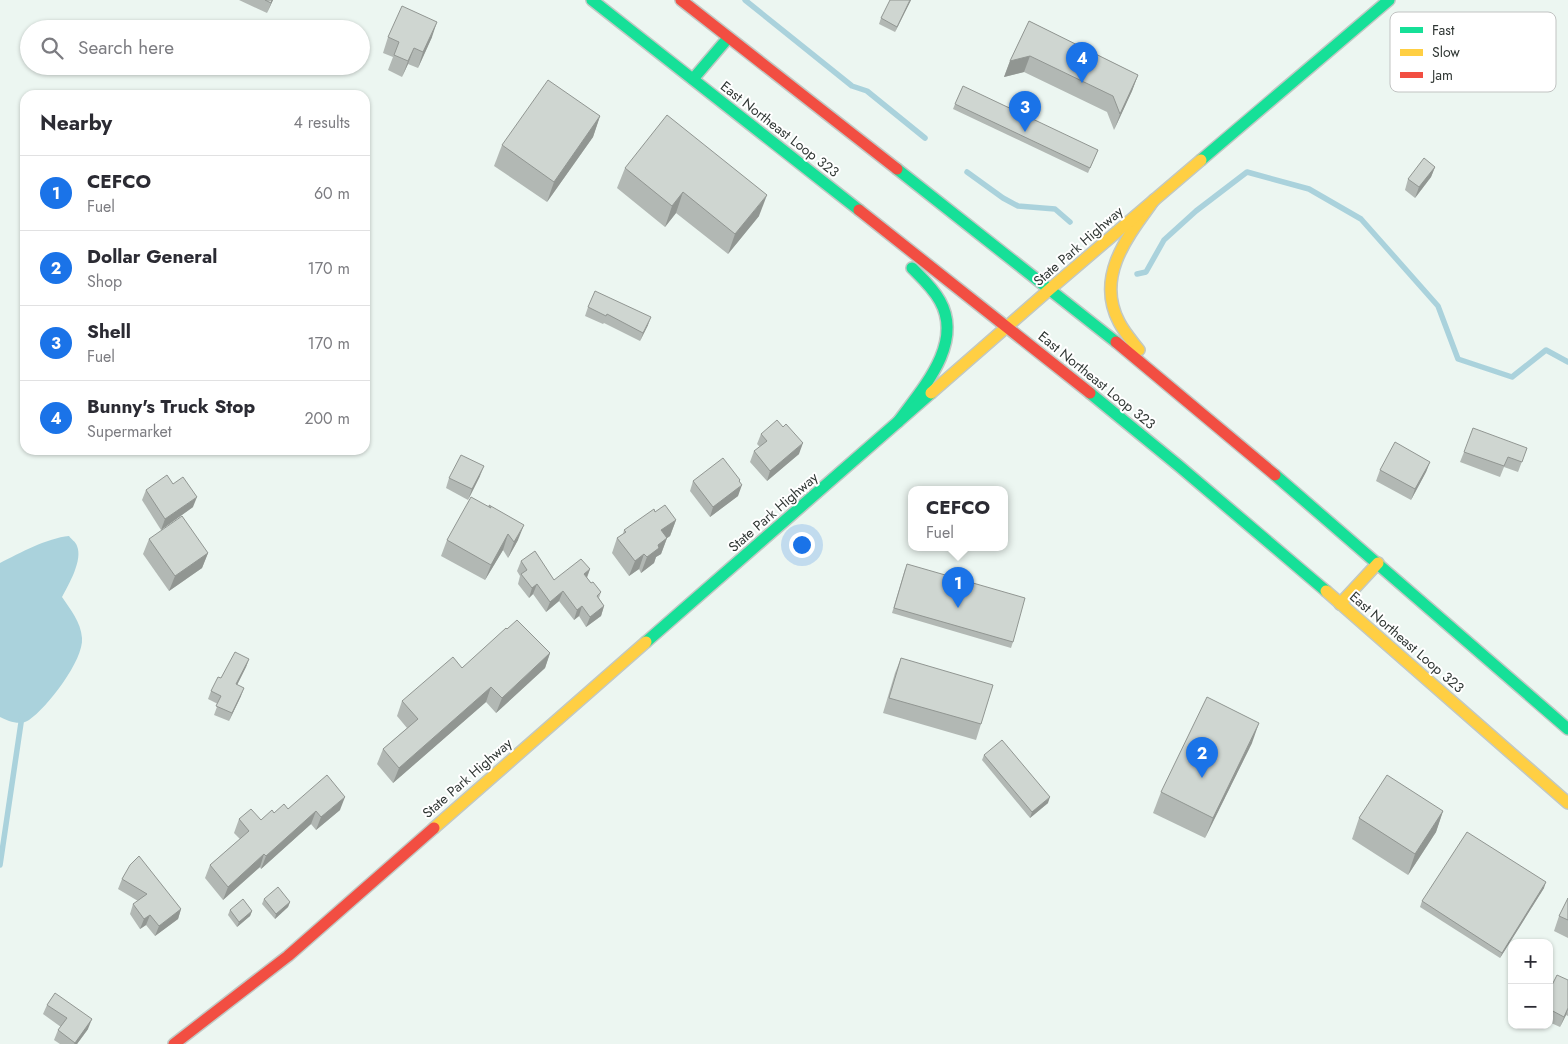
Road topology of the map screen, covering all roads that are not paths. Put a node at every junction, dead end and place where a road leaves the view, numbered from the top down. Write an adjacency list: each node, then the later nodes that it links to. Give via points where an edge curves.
1 (592, 0): 5 (main road, East Northeast Loop 323)
2 (681, 0): 4 (main road)
3 (1389, 0): 6 (main road, State Park Highway)
4 (728, 38): 5 (main road); 8 (main road)
5 (693, 79): 7 (main road, East Northeast Loop 323)
6 (1154, 200): 8 (main road, State Park Highway); 10 (main road, via 1119,252 1110,286 1118,321)
7 (872, 221): 9 (main road, East Northeast Loop 323); 11 (main road, via 935,294 942,304 948,326 940,359)
8 (1050, 289): 9 (main road, State Park Highway); 10 (main road)
9 (1008, 327): 11 (main road, State Park Highway); 13 (main road, East Northeast Loop 323, via 1180,467)
10 (1158, 378): 12 (main road)
11 (898, 422): 16 (main road, State Park Highway, via 288,956)
12 (1378, 563): 13 (main road); 14 (main road)
13 (1340, 604): 15 (main road, East Northeast Loop 323)
14 (1568, 729)
15 (1568, 803)
16 (174, 1044)

